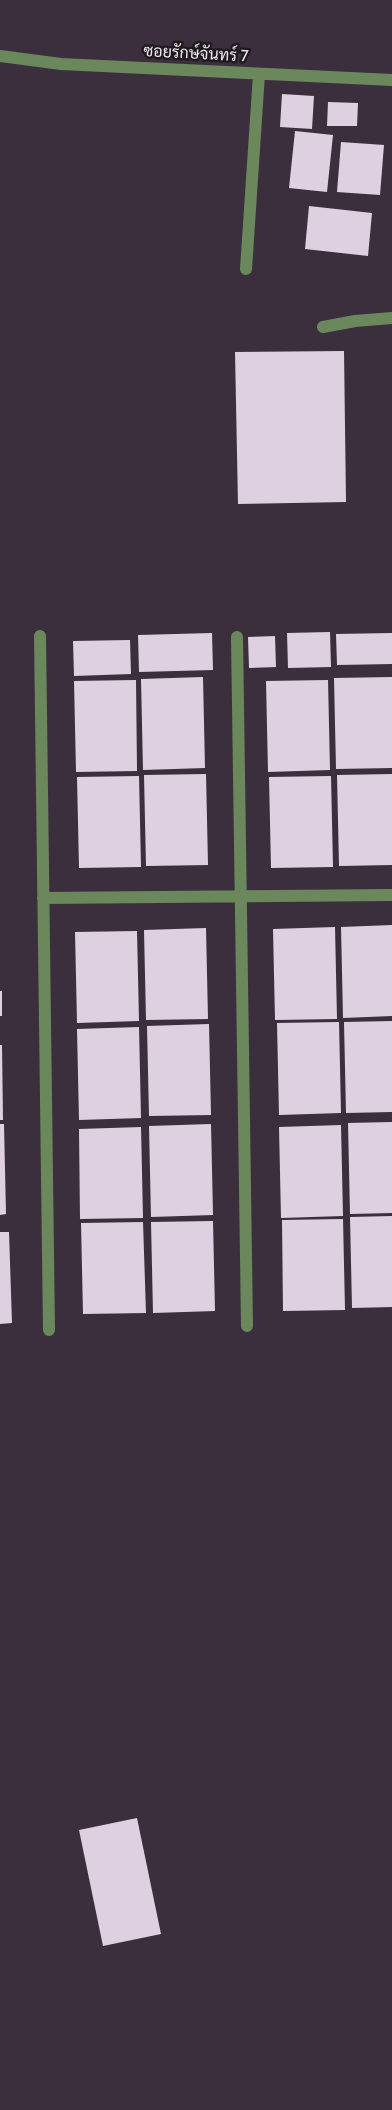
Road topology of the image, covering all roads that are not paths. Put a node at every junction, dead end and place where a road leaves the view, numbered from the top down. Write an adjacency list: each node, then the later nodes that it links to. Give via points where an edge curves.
1 (0, 56): 2 (street, ซอยรักษ์จันทร์ 7, via 61,64)
2 (259, 74): 3 (street, ซอยรักษ์จันทร์ 7); 4 (street)
3 (392, 80)
4 (246, 268)
5 (392, 318): 6 (street)
6 (323, 327)
7 (40, 636): 11 (street)
8 (236, 637): 10 (street)
9 (392, 895): 10 (street)
10 (241, 896): 11 (street); 12 (street)
11 (43, 898): 13 (street)
12 (247, 1326)
13 (49, 1330)

